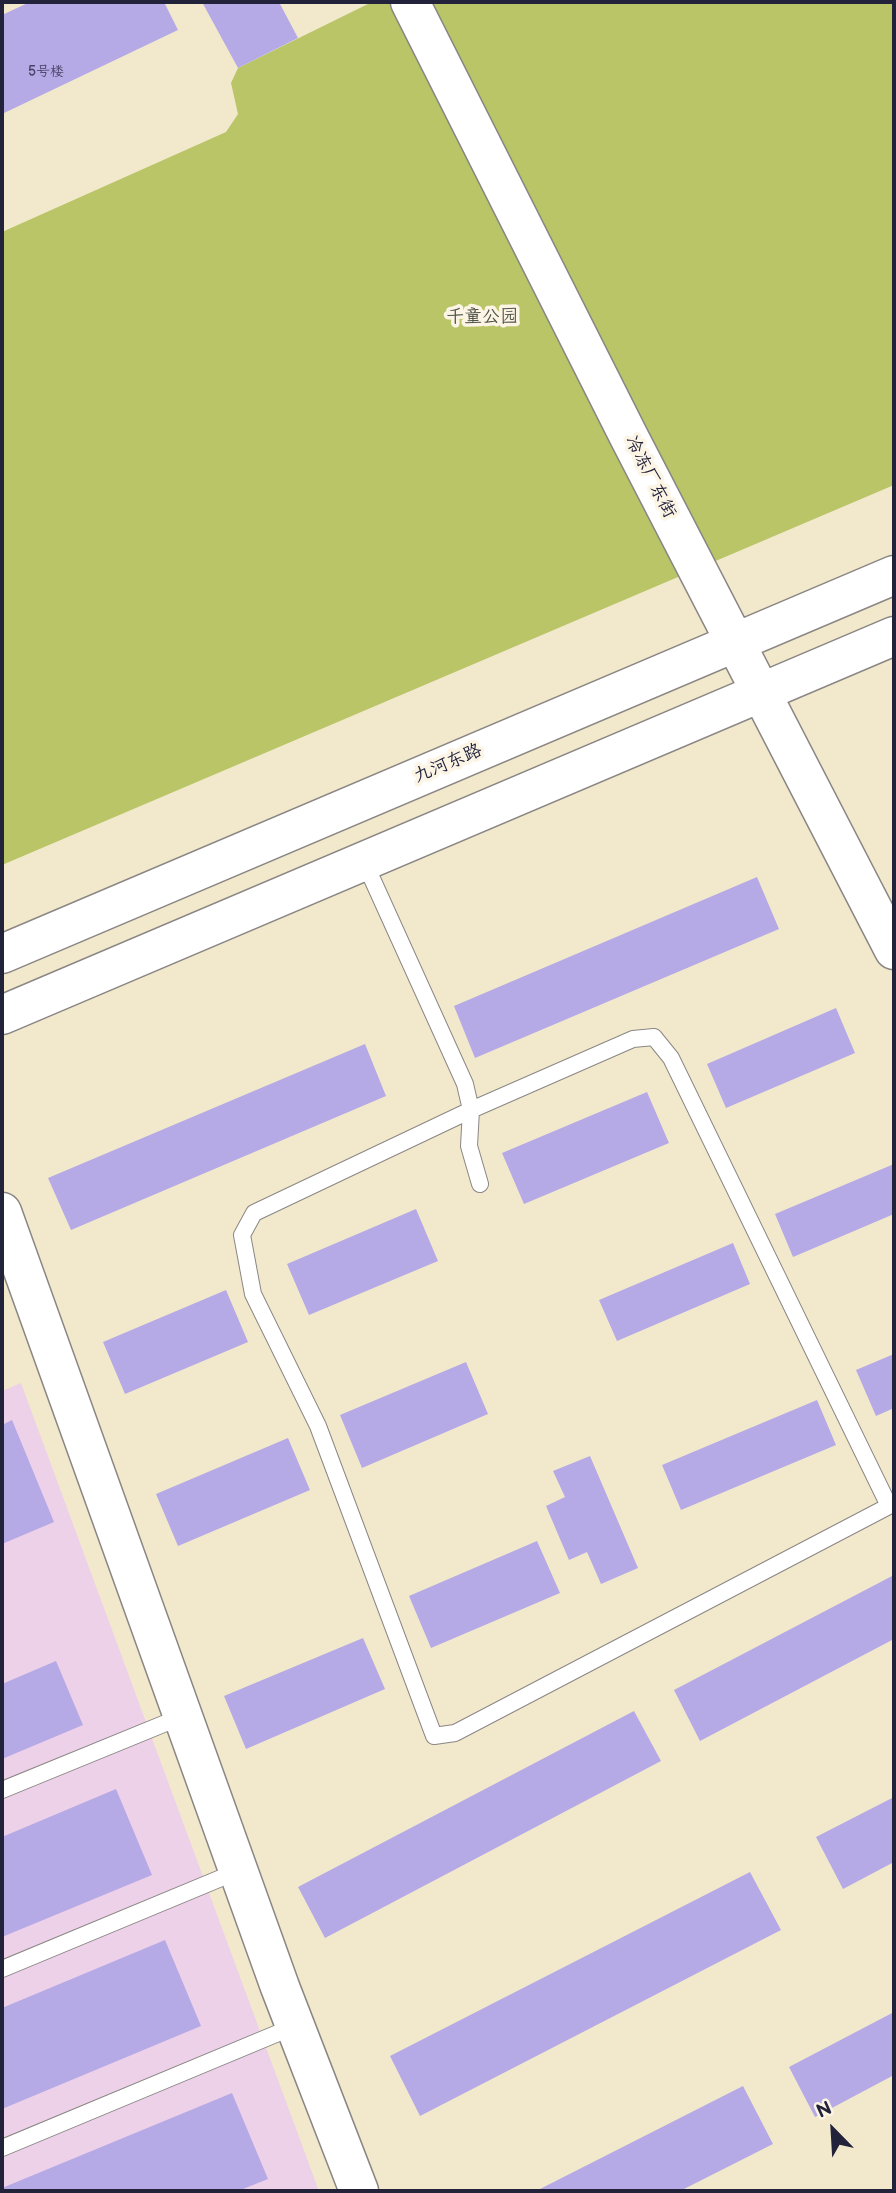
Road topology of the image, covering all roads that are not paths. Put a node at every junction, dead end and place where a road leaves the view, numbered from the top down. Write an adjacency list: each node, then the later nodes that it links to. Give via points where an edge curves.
1 (410, 2): 4 (main road, 冷冻厂东街)
2 (894, 575): 4 (main road, 九河东路)
3 (894, 636): 5 (main road)
4 (735, 642): 5 (main road, 冷冻厂东街); 8 (main road, 九河东路)
5 (761, 693): 6 (main road); 7 (main road, 冷冻厂东街)
6 (364, 861): 9 (main road); 10 (lane, via 465,1084)
7 (894, 950)
8 (2, 954)
9 (2, 1015)
10 (471, 1110): 10 (lane, via 633,1039 654,1037 671,1058 889,1506 455,1733 434,1736 318,1426 253,1294 242,1236 254,1213); 11 (lane, via 469,1146)
11 (480, 1184)
12 (2, 1212): 13 (main road)
13 (183, 1716): 14 (lane); 15 (main road)
14 (2, 1790)
15 (238, 1871): 16 (lane); 17 (main road)
16 (2, 1969)
17 (295, 2026): 18 (lane); 19 (main road)
18 (2, 2148)
19 (359, 2191)

